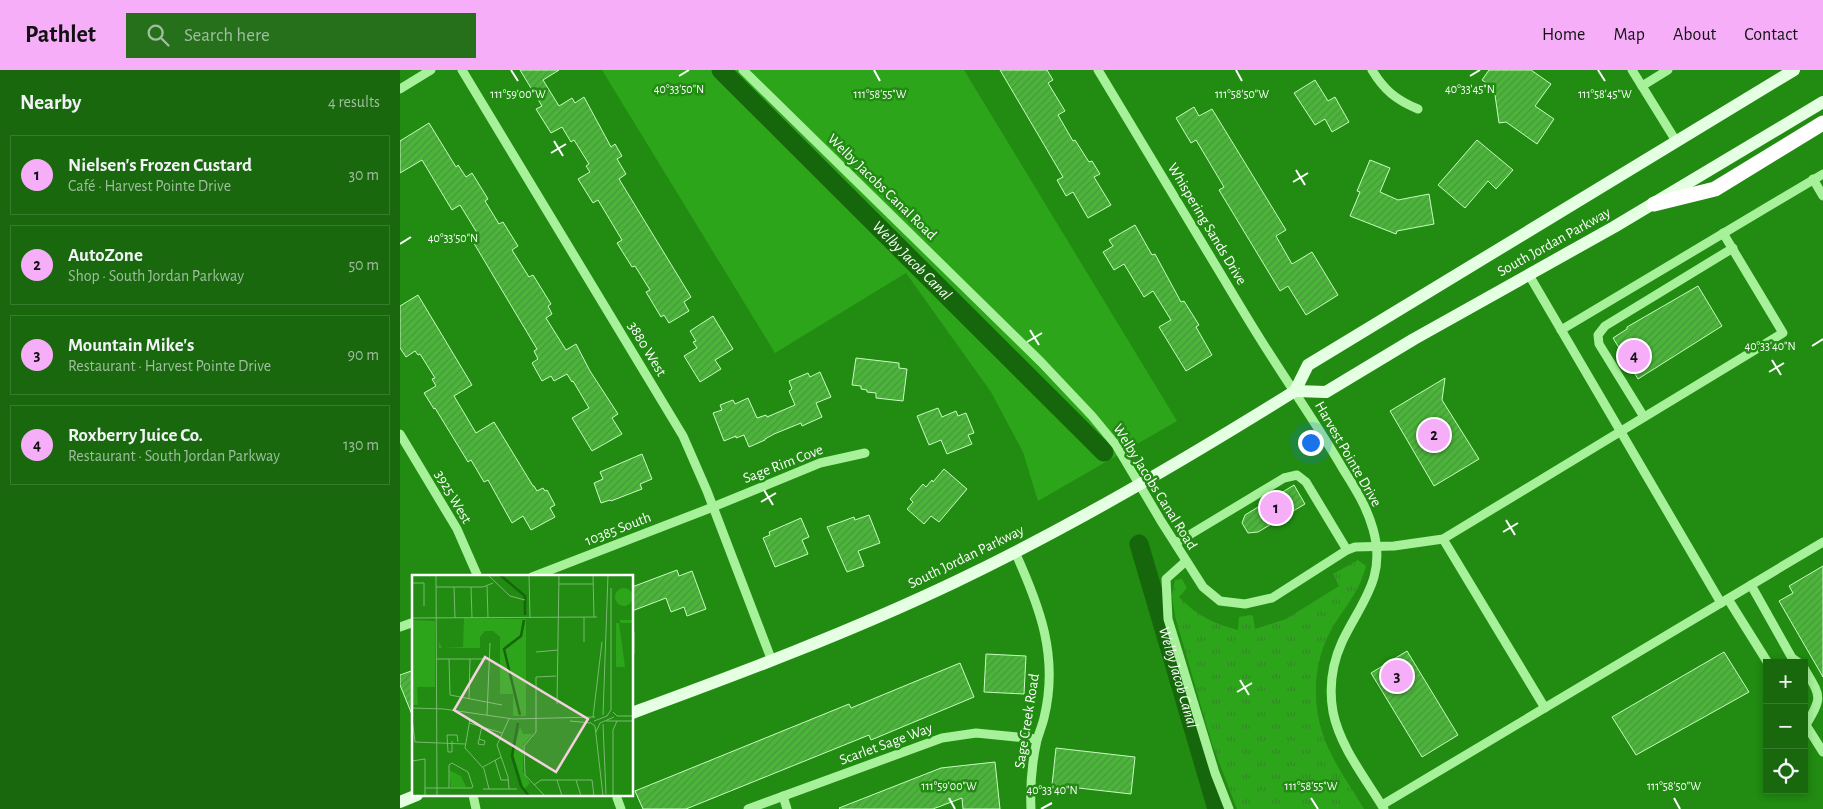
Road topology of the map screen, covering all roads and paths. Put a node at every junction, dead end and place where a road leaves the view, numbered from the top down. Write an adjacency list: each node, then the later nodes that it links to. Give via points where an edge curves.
1 (431, 70): 10 (street)
2 (462, 70): 29 (street, 3880 West, via 676,424)
3 (743, 70): 28 (street, Welby Jacobs Canal Road, via 1047,368 1116,445)
4 (1098, 70): 23 (street, Whispering Sands Drive)
5 (1372, 70): 12 (street, via 1389,93)
6 (1632, 70): 9 (street)
7 (1668, 70): 9 (street)
8 (1789, 71): 14 (main road, South Jordan Parkway)
9 (1642, 86): 14 (street)
10 (400, 88)
11 (1823, 102): 18 (main road, South Jordan Parkway)
12 (1418, 109)
13 (1823, 124): 18 (highway, via 1715,189)
14 (1676, 141): 23 (main road, South Jordan Parkway, via 1308,365)
15 (1823, 174): 16 (street)
16 (1813, 179): 17 (street); 19 (street)
17 (1823, 196)
18 (1654, 204): 21 (main road, South Jordan Parkway)
19 (1723, 233): 20 (street); 22 (street)
20 (1732, 248): 24 (street, via 1605,326 1598,335 1600,344); 24 (street, via 1783,333)
21 (1529, 275): 22 (street); 23 (main road, South Jordan Parkway, via 1326,392)
22 (1561, 330): 25 (street)
23 (1295, 391): 28 (main road, South Jordan Parkway); 33 (street, Harvest Pointe Drive, via 1362,500)
24 (1644, 418): 25 (street)
25 (1621, 432): 30 (street); 40 (street)
26 (400, 434): 37 (street, 3925 West, via 452,521)
27 (865, 453): 29 (street, Sage Rim Cove, via 820,463)
28 (1140, 484): 32 (street, Welby Jacobs Canal Road); 35 (main road, South Jordan Parkway)
29 (713, 507): 38 (street, 10385 South); 45 (street, 3880 West)
30 (1443, 539): 33 (street); 47 (street)
31 (1823, 542): 39 (street)
32 (1176, 543): 34 (street, via 1284,478 1297,475 1306,482); 36 (street, Welby Jacobs Canal Road)
33 (1377, 546): 34 (street); 58 (street, Harvest Pointe Drive, via 1378,561 1373,584 1342,642 1333,670 1331,698 1343,740)
34 (1347, 550): 36 (street, via 1272,598 1245,604 1220,601 1203,587)
35 (1015, 552): 45 (main road, South Jordan Parkway, via 894,610); 51 (street, Sage Creek Road, via 1032,591 1048,646 1048,692)
36 (1186, 561): 64 (street, Welby Jacobs Canal Road, via 1166,579 1168,618)
37 (478, 575)
38 (535, 575)
39 (1751, 585): 40 (street); 44 (street)
40 (1725, 601): 43 (street); 47 (street)
41 (412, 623): 42 (street)
42 (400, 627)
43 (1765, 659)
44 (1793, 659)
45 (772, 661): 48 (main road, South Jordan Parkway)
46 (1808, 675): 49 (street, via 1819,694 1819,706)
47 (1545, 708): 58 (street)
48 (634, 712)
49 (1808, 719)
50 (1808, 728): 52 (street)
51 (1037, 739): 55 (street, Scarlet Sage Way, via 988,733 953,736); 63 (street, Sage Creek Road)
52 (1823, 752)
53 (415, 796): 57 (main road)
54 (474, 796): 59 (street)
55 (783, 796): 61 (street, Scarlet Sage Way); 62 (street)
56 (616, 798): 60 (street)
57 (400, 802)
58 (1383, 807)
59 (476, 809)
60 (621, 809)
61 (748, 809)
62 (787, 809)
63 (1031, 809)
64 (1229, 809)

